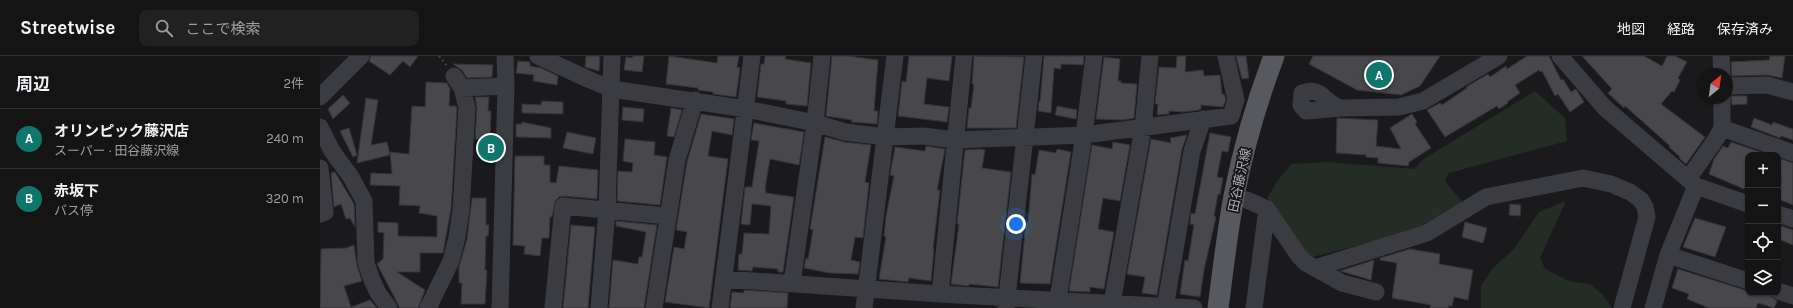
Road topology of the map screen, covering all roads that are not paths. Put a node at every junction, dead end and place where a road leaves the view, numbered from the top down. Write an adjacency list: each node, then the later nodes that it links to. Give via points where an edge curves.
1 (361, 56): 23 (street)
2 (505, 56): 19 (street)
3 (538, 56): 21 (street)
4 (612, 56): 21 (street)
5 (752, 56): 27 (street)
6 (822, 56): 29 (street)
7 (895, 56): 34 (street)
8 (964, 56): 36 (street)
9 (1034, 56): 35 (street)
10 (1094, 56): 33 (street)
11 (1150, 56): 31 (street)
12 (1226, 56): 28 (street, via 1236,100 1232,116)
13 (1274, 56): 74 (main road, 田谷藤沢線, via 1248,136 1234,197)
14 (1288, 56): 41 (main road, 田谷藤沢線, via 1262,140)
15 (1560, 56): 40 (street, via 1605,108)
16 (1721, 56): 18 (street)
17 (1494, 57): 26 (street, via 1423,101 1399,107)
18 (1722, 68)
19 (506, 86): 66 (street, via 458,82 467,108 461,210 451,261); 67 (street)
20 (1733, 86): 22 (street, via 1767,85)
21 (612, 89): 24 (street); 44 (street)
22 (1793, 92)
23 (320, 97)
24 (695, 100): 27 (street); 47 (street, via 677,160)
25 (1722, 104): 32 (street)
26 (1340, 108)
27 (746, 109): 29 (street); 51 (street)
28 (1203, 119): 31 (street); 64 (street, via 1192,151)
29 (815, 123): 34 (street, via 845,132); 53 (street)
30 (320, 127): 38 (street)
31 (1143, 128): 33 (street); 61 (street)
32 (1722, 128): 37 (street); 40 (street)
33 (1084, 135): 35 (street); 59 (street)
34 (886, 137): 36 (street, via 923,136); 54 (street)
35 (1024, 138): 36 (street); 60 (street)
36 (956, 140): 57 (street)
37 (1793, 153)
38 (326, 157): 65 (street, via 351,177 364,201 366,263 378,294)
39 (320, 168): 45 (street, via 325,212)
40 (1692, 183): 42 (street); 49 (street)
41 (1247, 200): 43 (street); 75 (main road, 田谷藤沢線)
42 (1745, 203)
43 (1267, 209): 50 (street, via 1298,256); 76 (street)
44 (607, 210): 47 (street); 68 (street, via 563,206); 69 (street)
45 (320, 214)
46 (1781, 215): 48 (street)
47 (668, 216): 70 (street)
48 (1793, 219)
49 (1668, 255): 52 (street); 78 (street)
50 (1315, 268): 55 (street, via 1342,282); 77 (street, via 1427,233 1486,197 1582,178 1618,186 1641,200 1646,207 1647,217)
51 (724, 279): 53 (street); 71 (street)
52 (1745, 280)
53 (792, 283): 54 (street)
54 (867, 288): 57 (street); 72 (street)
55 (1376, 292)
56 (1781, 292): 58 (street)
57 (940, 294): 60 (street)
58 (1793, 296)
59 (1058, 300): 60 (street); 63 (street)
60 (1006, 302)
61 (1112, 303): 63 (street); 64 (street)
62 (1793, 303): 79 (street)
63 (1090, 305)
64 (1165, 307): 73 (street)
65 (389, 308)
66 (428, 308)
67 (500, 308)
68 (553, 308)
69 (599, 308)
70 (654, 308)
71 (720, 308)
72 (864, 308)
73 (1194, 308)
74 (1218, 308)
75 (1230, 308)
76 (1254, 308)
77 (1622, 308)
78 (1653, 308)
79 (1783, 308)

